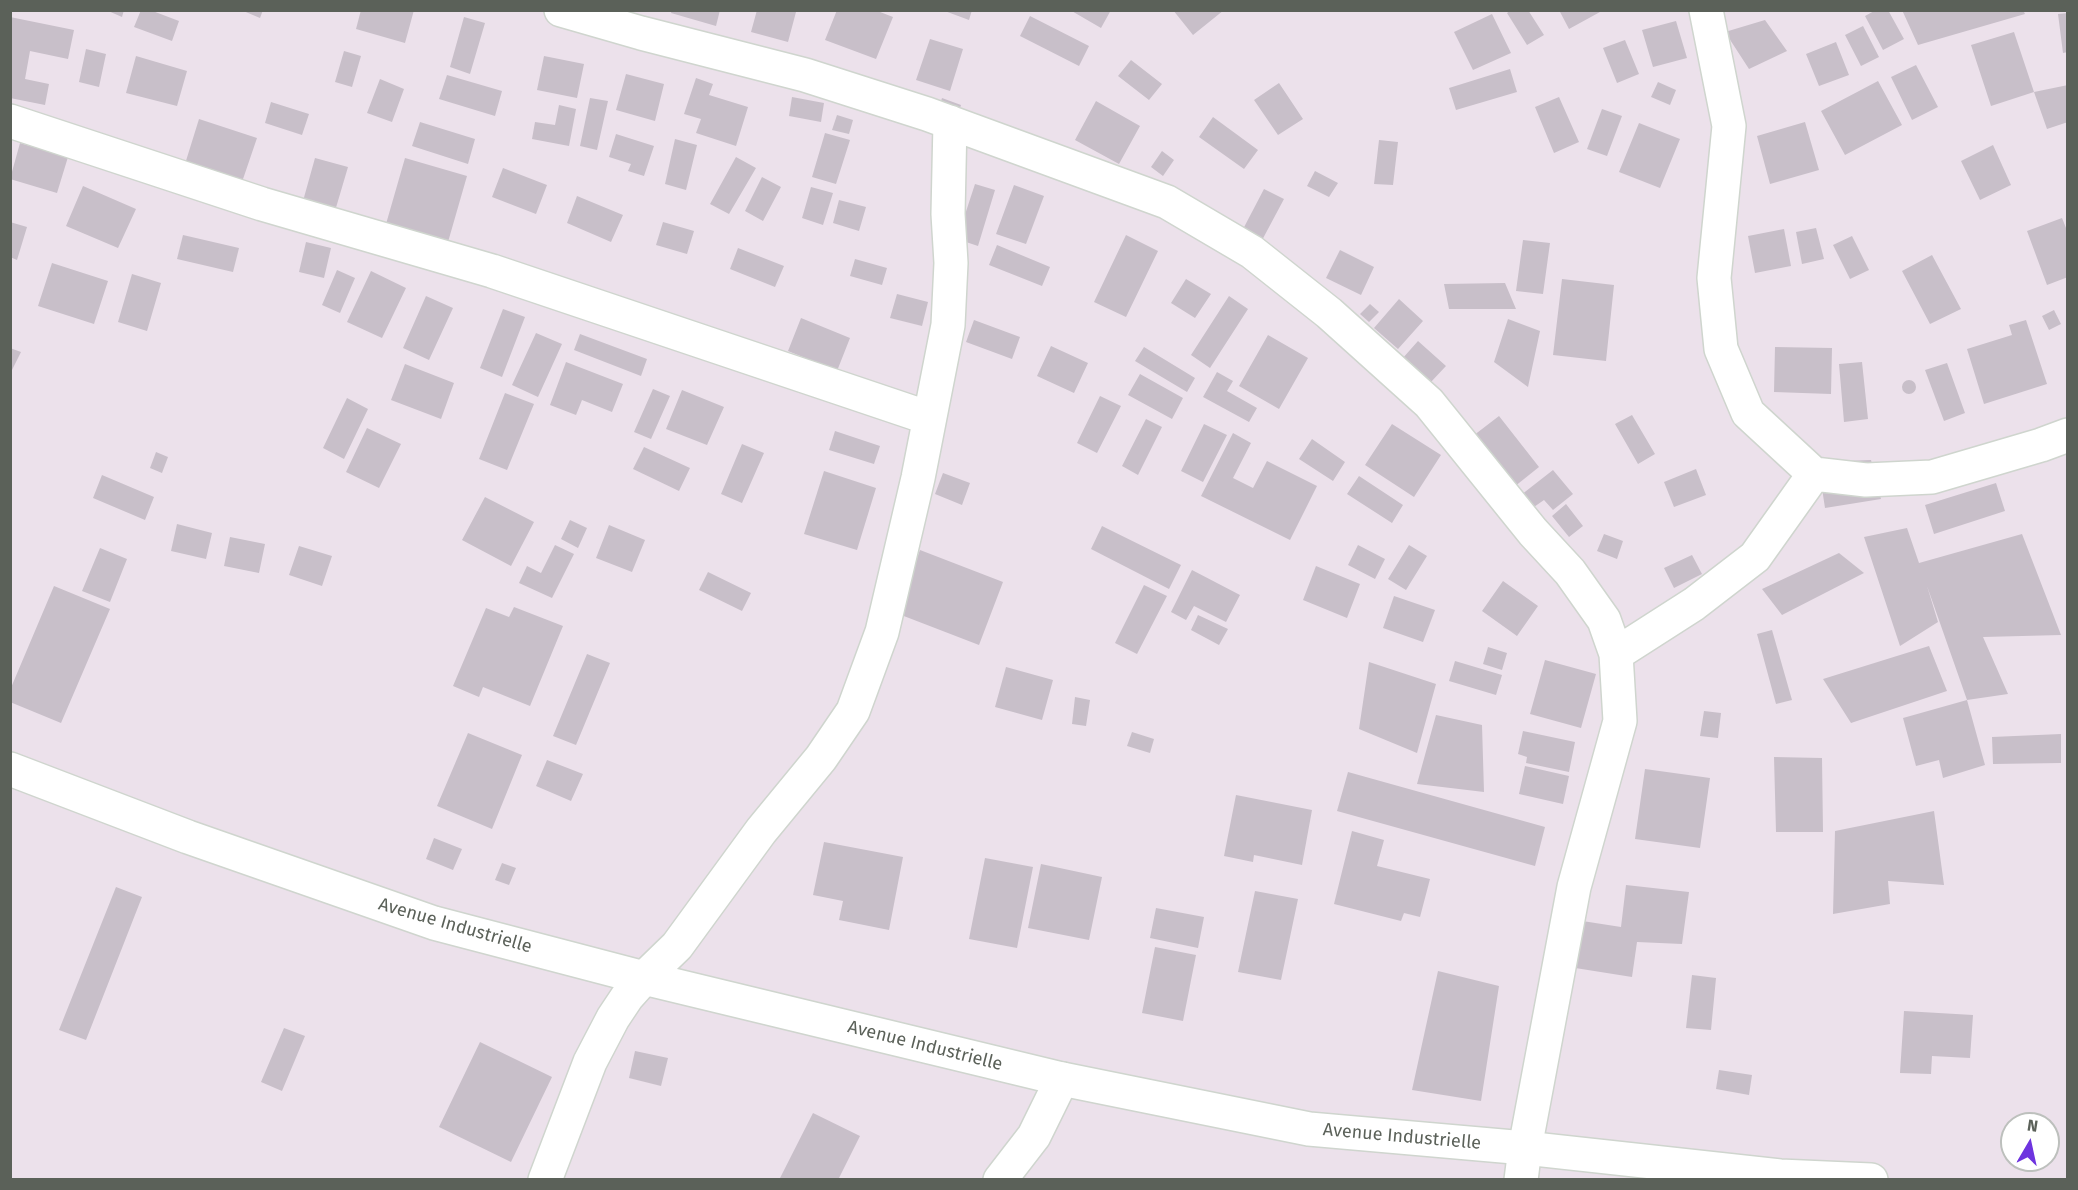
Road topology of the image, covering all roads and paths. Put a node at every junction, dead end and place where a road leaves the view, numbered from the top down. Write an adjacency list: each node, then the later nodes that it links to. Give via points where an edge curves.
1 (561, 10): 4 (street, via 805,75)
2 (1706, 10): 7 (street, via 1729,126 1714,278 1721,349 1748,413)
3 (10, 121): 5 (street, via 262,204 492,271)
4 (950, 122): 5 (street, via 948,325); 8 (street, via 1167,202 1252,252 1329,313 1429,403 1570,572 1604,620)
5 (929, 418): 10 (street, via 882,632 854,711 677,946)
6 (2067, 435): 7 (street, via 1932,477 1866,480)
7 (1814, 474): 8 (street, via 1755,557 1694,604)
8 (1616, 654): 12 (street, via 1620,721 1574,886)
9 (10, 770): 10 (street, Avenue Industrielle, via 434,923)
10 (644, 978): 11 (street, Avenue Industrielle); 13 (street, via 613,1018 590,1062)
11 (1062, 1079): 12 (street, Avenue Industrielle, via 1309,1129); 14 (street, via 1034,1136)
12 (1523, 1164): 15 (street, Avenue Industrielle)
13 (545, 1179)
14 (1000, 1179)
15 (1871, 1179)

